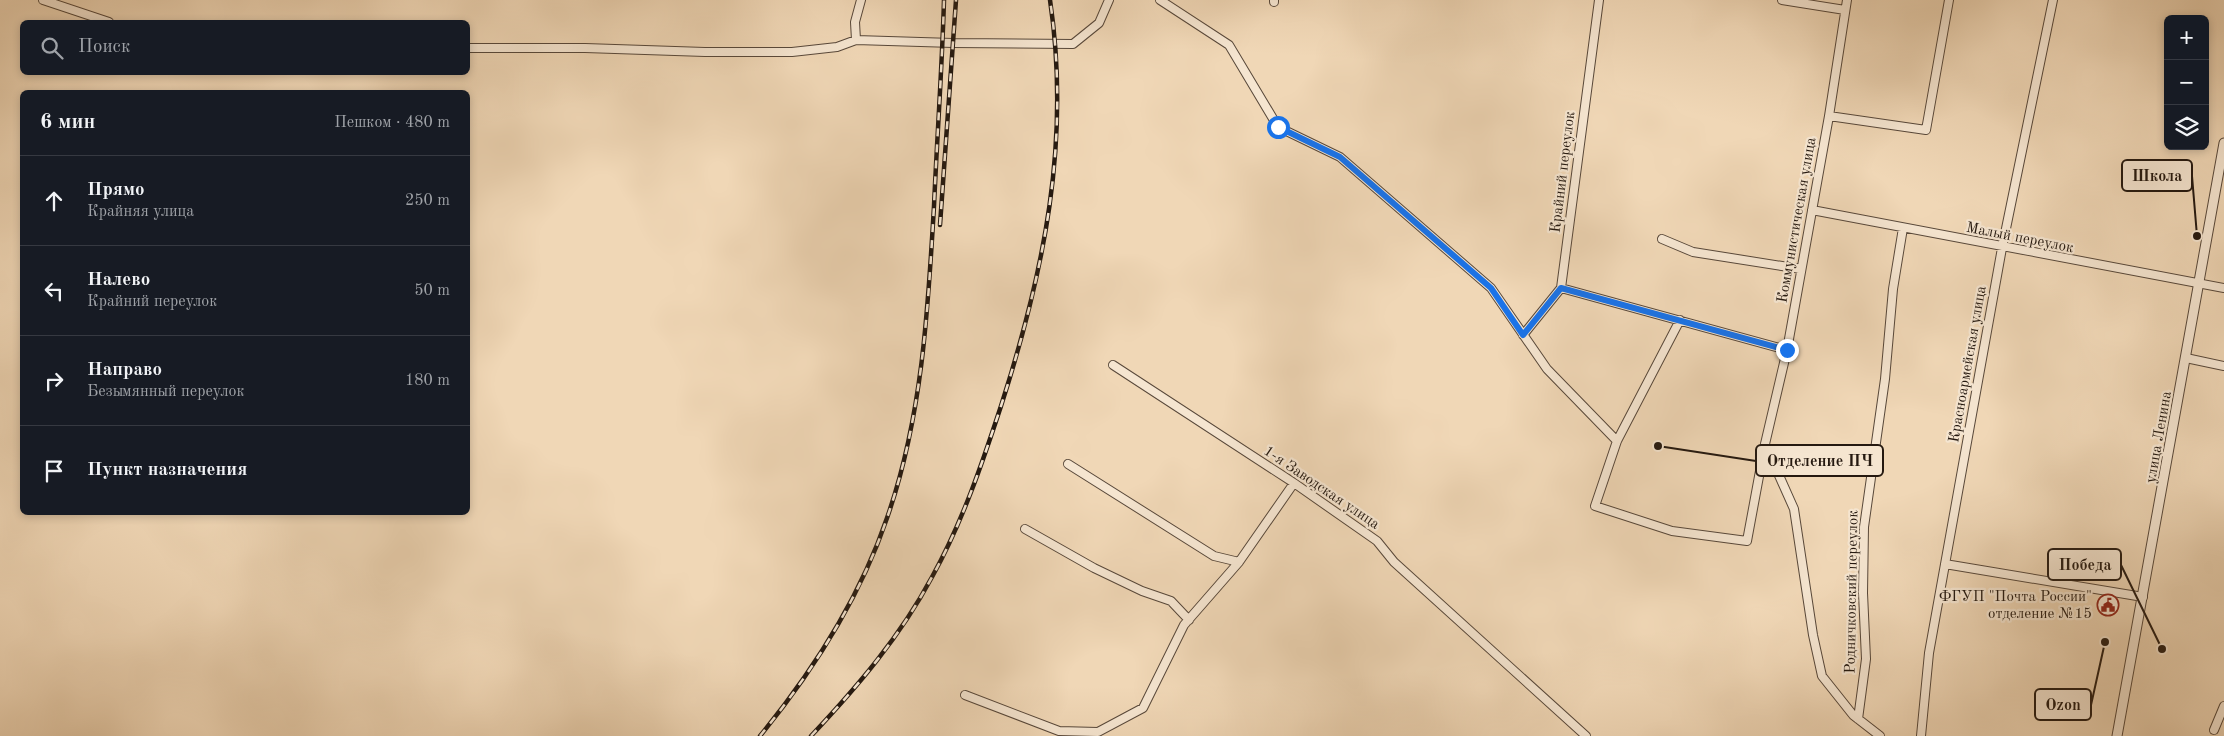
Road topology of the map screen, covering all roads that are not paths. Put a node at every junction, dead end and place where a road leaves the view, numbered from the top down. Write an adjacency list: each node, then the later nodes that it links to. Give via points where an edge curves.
1 (43, 0): 11 (street)
2 (861, 0): 12 (street, via 855,22)
3 (1109, 0): 12 (street, via 1099,23 1073,44)
4 (1160, 0): 25 (street, via 1228,45 1278,127 1340,157 1491,288)
5 (1598, 0): 22 (street, Крайний переулок)
6 (1782, 0): 10 (street)
7 (1847, 0): 10 (street, Коммунистическая улица)
8 (1949, 0): 14 (street, via 1926,130)
9 (2054, 0): 19 (street, Красноармейская улица)
10 (1845, 10): 14 (street, Коммунистическая улица)
11 (103, 20)
12 (856, 40): 13 (street, via 837,47 792,52)
13 (470, 48)
14 (1829, 116): 16 (street, Коммунистическая улица)
15 (2224, 143): 21 (street, улица Ленина)
16 (1812, 210): 17 (street, Малый переулок); 20 (street, Коммунистическая улица)
17 (1903, 228): 19 (street, Малый переулок); 41 (street, Родничковский переулок, via 1892,289 1885,379 1864,519 1866,659)
18 (1662, 240): 20 (street, via 1693,252)
19 (2002, 248): 21 (street, Малый переулок); 36 (street, Красноармейская улица)
20 (1801, 269): 26 (street, Коммунистическая улица)
21 (2199, 285): 23 (street, Малый переулок); 27 (street, улица Ленина)
22 (1561, 288): 24 (street); 25 (street)
23 (2224, 288)
24 (1680, 320): 26 (street); 30 (street)
25 (1523, 335): 30 (street, via 1547,369)
26 (1787, 350): 31 (street, Коммунистическая улица)
27 (2186, 358): 29 (street); 37 (street, улица Ленина)
28 (1113, 365): 33 (street, 1-я Заводская улица)
29 (2224, 366)
30 (1617, 441): 31 (street, Коммунистическая улица, via 1595,506 1672,531 1747,541)
31 (1765, 444): 41 (street, via 1794,509 1822,676)
32 (1068, 464): 35 (street, via 1214,556)
33 (1294, 483): 35 (street); 43 (street, 1-я Заводская улица, via 1377,541 1394,562)
34 (1025, 528): 38 (street, via 1094,568 1171,601)
35 (1238, 562): 38 (street)
36 (1945, 564): 37 (street); 45 (street, Красноармейская улица, via 1929,653)
37 (2143, 597): 46 (street, улица Ленина)
38 (1190, 620): 39 (street, via 1180,633 1142,708 1098,732 1059,731)
39 (965, 695)
40 (2224, 706): 42 (street)
41 (1858, 719): 44 (street)
42 (2214, 730)
43 (1586, 736)
44 (1880, 736)
45 (1922, 736)
46 (2118, 736)

